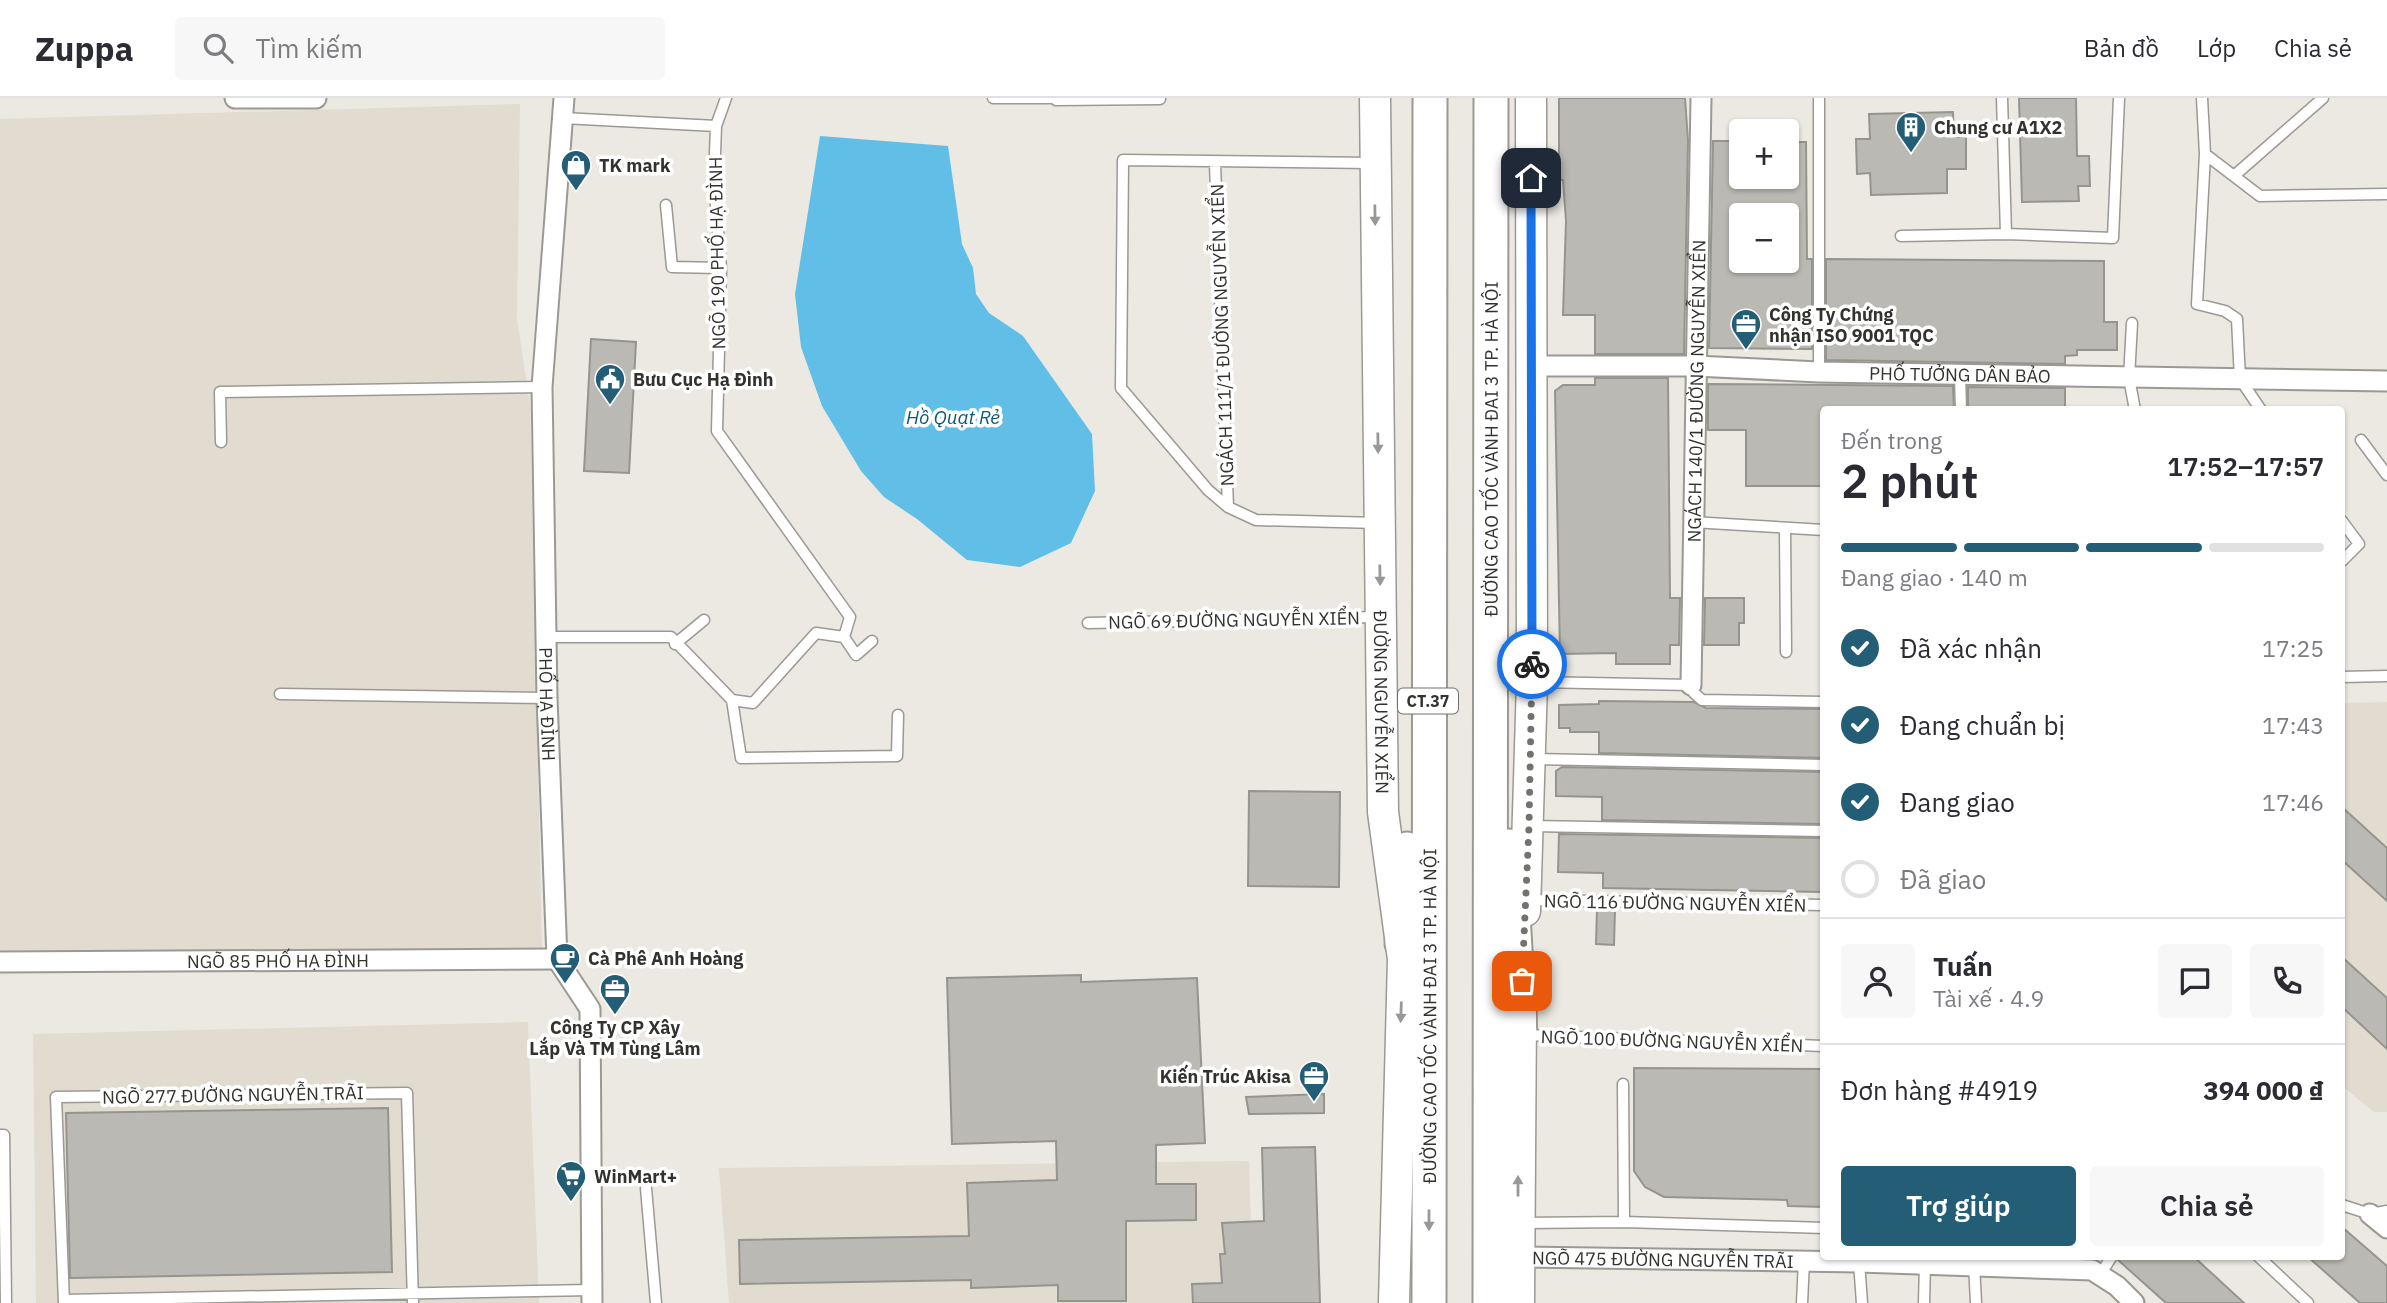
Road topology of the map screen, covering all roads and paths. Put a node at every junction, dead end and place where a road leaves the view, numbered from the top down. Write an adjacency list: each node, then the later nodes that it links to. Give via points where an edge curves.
1 (235, 98): 2 (street)
2 (298, 98): 3 (street)
3 (316, 98)
4 (726, 98): 22 (lane, NGÕ 190 PHỐ HẠ ĐÌNH)
5 (993, 98): 19 (lane)
6 (1375, 98): 24 (main road, ĐƯỜNG NGUYỄN XIỂN)
7 (1408, 98): 77 (highway, via 1408,824)
8 (1430, 98): 105 (highway, ĐƯỜNG CAO TỐC VÀNH ĐAI 3 TP. HÀ NỘI / CT.37, one-way to 105)
9 (1490, 98): 106 (highway, ĐƯỜNG CAO TỐC VÀNH ĐAI 3 TP. HÀ NỘI)
10 (1501, 98): 107 (main road)
11 (1513, 98): 35 (highway)
12 (1531, 98): 35 (main road)
13 (1701, 98): 33 (street, NGÁCH 140/1 ĐƯỜNG NGUYỄN XIỂN)
14 (1819, 98): 34 (lane)
15 (2002, 98): 29 (lane)
16 (2119, 98): 29 (lane, via 2113,238)
17 (2202, 98): 23 (lane)
18 (2323, 98): 26 (lane)
19 (1057, 99): 20 (lane)
20 (1160, 99)
21 (564, 108): 22 (lane); 40 (street, PHỐ HẠ ĐÌNH)
22 (716, 126): 31 (lane, NGÕ 190 PHỐ HẠ ĐÌNH, via 714,180)
23 (2205, 154): 26 (lane); 38 (lane, via 2197,304 2237,319)
24 (1374, 163): 25 (lane); 49 (main road, ĐƯỜNG NGUYỄN XIỂN, one-way to 49)
25 (1214, 164): 47 (lane, NGÁCH 111/1 ĐƯỜNG NGUYỄN XIỂN); 47 (lane, via 1123,160 1121,388 1208,490)
26 (2235, 175): 27 (lane, via 2260,196)
27 (2387, 194)
28 (666, 205): 31 (lane, via 672,267)
29 (2006, 234): 30 (lane)
30 (1901, 236)
31 (721, 268): 58 (lane, NGÕ 190 PHỐ HẠ ĐÌNH, via 717,431 850,617)
32 (2132, 323): 37 (lane)
33 (1695, 366): 34 (street, PHỐ TƯỞNG DÂN BẢO); 35 (street, PHỐ TƯỞNG DÂN BẢO); 48 (street, NGÁCH 140/1 ĐƯỜNG NGUYỄN XIỂN)
34 (1819, 372): 36 (street, PHỐ TƯỞNG DÂN BẢO)
35 (1521, 374): 64 (main road); 80 (highway, via 1509,839)
36 (1960, 375): 37 (street, PHỐ TƯỞNG DÂN BẢO); 41 (lane)
37 (2129, 378): 38 (street, PHỐ TƯỞNG DÂN BẢO); 42 (lane)
38 (2239, 379): 39 (street, PHỐ TƯỞNG DÂN BẢO); 43 (lane)
39 (2387, 381)
40 (542, 387): 45 (lane, via 220,392); 57 (street, PHỐ HẠ ĐÌNH)
41 (1961, 406)
42 (2134, 406)
43 (2258, 406)
44 (2361, 440): 46 (lane)
45 (221, 442)
46 (2387, 475)
47 (1228, 507): 49 (lane, via 1256,520)
48 (1692, 522): 51 (lane); 65 (street, NGÁCH 140/1 ĐƯỜNG NGUYỄN XIỂN)
49 (1378, 523): 54 (main road, ĐƯỜNG NGUYỄN XIỂN, one-way to 54)
50 (2345, 525): 53 (lane, via 2359,544)
51 (1785, 527): 52 (lane); 61 (lane)
52 (1820, 530)
53 (2345, 558)
54 (1381, 617): 56 (lane, NGÕ 69 ĐƯỜNG NGUYỄN XIỂN); 77 (main road, ĐƯỜNG NGUYỄN XIỂN, via 1383,812)
55 (704, 620): 60 (lane)
56 (1088, 623)
57 (546, 637): 60 (lane, via 671,637); 67 (street, PHỐ HẠ ĐÌNH)
58 (844, 637): 59 (lane, via 856,655); 68 (lane, via 816,633 753,703)
59 (872, 641)
60 (675, 645): 68 (lane)
61 (1786, 652)
62 (2387, 676): 63 (lane)
63 (2345, 677)
64 (1532, 682): 65 (lane); 71 (main road)
65 (1691, 685): 69 (lane, via 1702,700)
66 (279, 694): 67 (lane)
67 (547, 698): 78 (street, PHỐ HẠ ĐÌNH)
68 (732, 700): 70 (lane, via 741,758 897,756)
69 (1820, 702)
70 (898, 715)
71 (1530, 758): 72 (lane); 73 (main road)
72 (1820, 765)
73 (1529, 826): 74 (lane); 75 (main road)
74 (1820, 831)
75 (1526, 900): 76 (lane, NGÕ 116 ĐƯỜNG NGUYỄN XIỂN); 80 (main road)
76 (1820, 905)
77 (1402, 943): 104 (main road, ĐƯỜNG NGUYỄN XIỂN, one-way to 104)
78 (557, 959): 79 (street, NGÕ 85 PHỐ HẠ ĐÌNH); 99 (street, via 590,1009)
79 (0, 962)
80 (1520, 1035): 81 (lane, NGÕ 100 ĐƯỜNG NGUYỄN XIỂN); 88 (main road, one-way to 80)
81 (1820, 1046)
82 (1623, 1084): 87 (lane)
83 (0, 1135): 102 (lane, via 5,1135)
84 (646, 1188): 103 (lane)
85 (2345, 1206): 86 (lane)
86 (2379, 1212): 90 (street)
87 (1624, 1222): 88 (lane); 89 (lane)
88 (1518, 1224): 91 (main road)
89 (1820, 1228)
90 (2387, 1228)
91 (1518, 1257): 94 (street, NGÕ 475 ĐƯỜNG NGUYỄN TRÃI); 108 (main road)
92 (2109, 1260): 98 (lane)
93 (2262, 1260): 114 (lane)
94 (1804, 1261): 96 (street, NGÕ 475 ĐƯỜNG NGUYỄN TRÃI); 109 (lane)
95 (1974, 1261): 97 (street, NGÕ 475 ĐƯỜNG NGUYỄN TRÃI); 98 (street, NGÕ 475 ĐƯỜNG NGUYỄN TRÃI, via 2092,1270); 112 (lane)
96 (1859, 1262): 97 (street, NGÕ 475 ĐƯỜNG NGUYỄN TRÃI); 110 (lane)
97 (1925, 1264): 111 (lane)
98 (2100, 1275): 113 (street, NGÕ 475 ĐƯỜNG NGUYỄN TRÃI)
99 (592, 1296): 100 (lane)
100 (413, 1299): 101 (lane); 101 (lane, NGÕ 277 ĐƯỜNG NGUYỄN TRÃI, via 407,1093 56,1097)
101 (64, 1301)
102 (6, 1303)
103 (656, 1303)
104 (1394, 1303)
105 (1429, 1303)
106 (1490, 1303)
107 (1497, 1303)
108 (1519, 1303)
109 (1802, 1303)
110 (1862, 1303)
111 (1924, 1303)
112 (1976, 1303)
113 (2134, 1303)
114 (2308, 1303)

